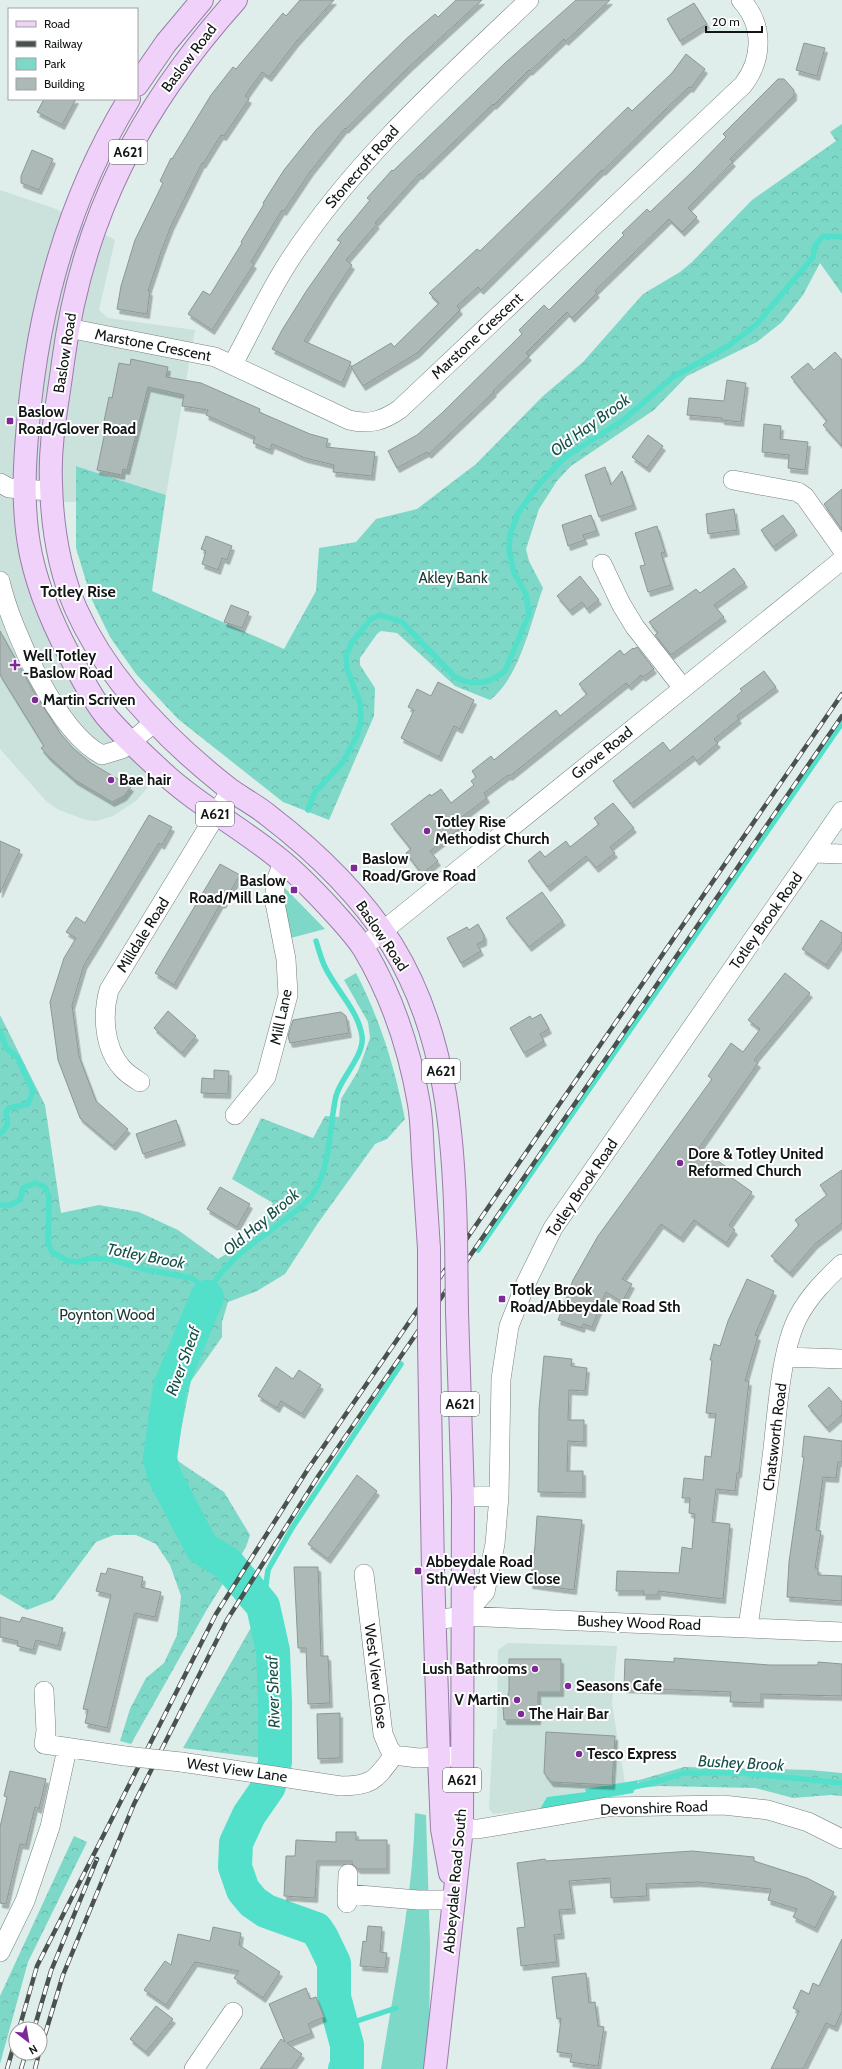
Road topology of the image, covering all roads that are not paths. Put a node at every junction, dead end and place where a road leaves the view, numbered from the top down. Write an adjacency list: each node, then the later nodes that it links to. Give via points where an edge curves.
1 (202, 0): 5 (main road, via 166,43)
2 (236, 0): 7 (main road, Baslow Road / A621, via 203,36 176,72 151,110 115,177 92,231)
3 (529, 0): 8 (street, Stonecroft Road, via 413,111 358,168 290,259)
4 (741, 0): 8 (street, Marstone Crescent, via 756,24 759,41 756,60 743,85 396,412 375,422 349,420)
5 (138, 85)
6 (128, 100): 10 (main road, A621, via 93,165 60,249 47,298 32,384 26,441)
7 (68, 328): 8 (street, Marstone Crescent, via 215,357); 11 (main road, Baslow Road / A621, via 51,450)
8 (233, 364)
9 (734, 480): 12 (street, via 798,492 805,497)
10 (8, 491): 11 (street); 18 (main road, A621, via 25,518 30,553 58,636 89,692 106,716)
11 (51, 491): 17 (main road, Baslow Road / A621, via 55,535 68,589 76,609 103,657)
12 (842, 549)
13 (842, 560): 16 (street, Grove Road)
14 (602, 564): 16 (street, via 635,627)
15 (0, 581): 18 (street, via 13,621 31,662 50,699 70,726 92,750 102,755 122,749)
16 (683, 688): 25 (street, Grove Road)
17 (155, 722): 18 (street); 19 (main road, Baslow Road / A621, via 181,749)
18 (132, 742): 21 (main road, A621, via 186,793)
19 (231, 790): 21 (street, Milldale Road); 25 (main road, Baslow Road / A621, via 300,840 344,884)
20 (842, 811): 22 (street, Totley Brook Road)
21 (216, 815): 24 (main road, A621); 27 (street, Milldale Road, via 114,982 107,998 105,1026 113,1053 121,1067)
22 (813, 853): 23 (street); 33 (street, Totley Brook Road, via 553,1228 526,1283 509,1326 501,1379)
23 (842, 854)
24 (283, 862): 26 (main road, A621, via 330,908); 28 (street, Mill Lane, via 275,884 275,903 286,959 288,995 266,1077)
25 (381, 930): 26 (street, Grove Road); 29 (main road, Baslow Road / A621, via 410,980 426,1021 446,1092 451,1128)
26 (363, 947): 37 (main road, A621, bridge, via 386,994 403,1038 419,1105 429,1249)
27 (140, 1082)
28 (235, 1115)
29 (456, 1229): 34 (main road, Abbeydale Road South / A621, bridge)
30 (842, 1264): 31 (street, Chatsworth Road, via 817,1288 798,1318)
31 (786, 1358): 32 (street); 38 (street, Chatsworth Road, via 780,1385 764,1523)
32 (842, 1359)
33 (499, 1496): 34 (street); 36 (street, Totley Brook Road, via 495,1544 485,1592)
34 (463, 1497): 36 (main road, Abbeydale Road South / A621)
35 (364, 1574): 42 (street, West View Close, via 383,1734)
36 (463, 1616): 37 (street, Bushey Wood Road); 38 (street, Bushey Wood Road); 43 (main road, Abbeydale Road South / A621)
37 (436, 1620): 44 (main road, A621)
38 (748, 1628): 39 (street, Bushey Wood Road)
39 (842, 1632)
40 (44, 1691): 41 (street, West View Lane, via 44,1744)
41 (68, 1749): 42 (street, West View Lane, bridge, via 230,1768 341,1786 367,1783 376,1778); 49 (street, via 50,1827 25,1901)
42 (394, 1755): 44 (street)
43 (462, 1756): 44 (street); 45 (main road, Abbeydale Road South / A621)
44 (439, 1757): 45 (main road, A621)
45 (452, 1828): 46 (street, Devonshire Road, via 478,1829 607,1807 723,1806 768,1810 808,1822); 48 (main road, Abbeydale Road South / A621)
46 (842, 1839)
47 (348, 1874): 48 (street, via 347,1898)
48 (455, 1900): 52 (main road, Abbeydale Road South / A621)
49 (0, 1952)
50 (233, 2012): 51 (street)
51 (194, 2069)
52 (436, 2069)

